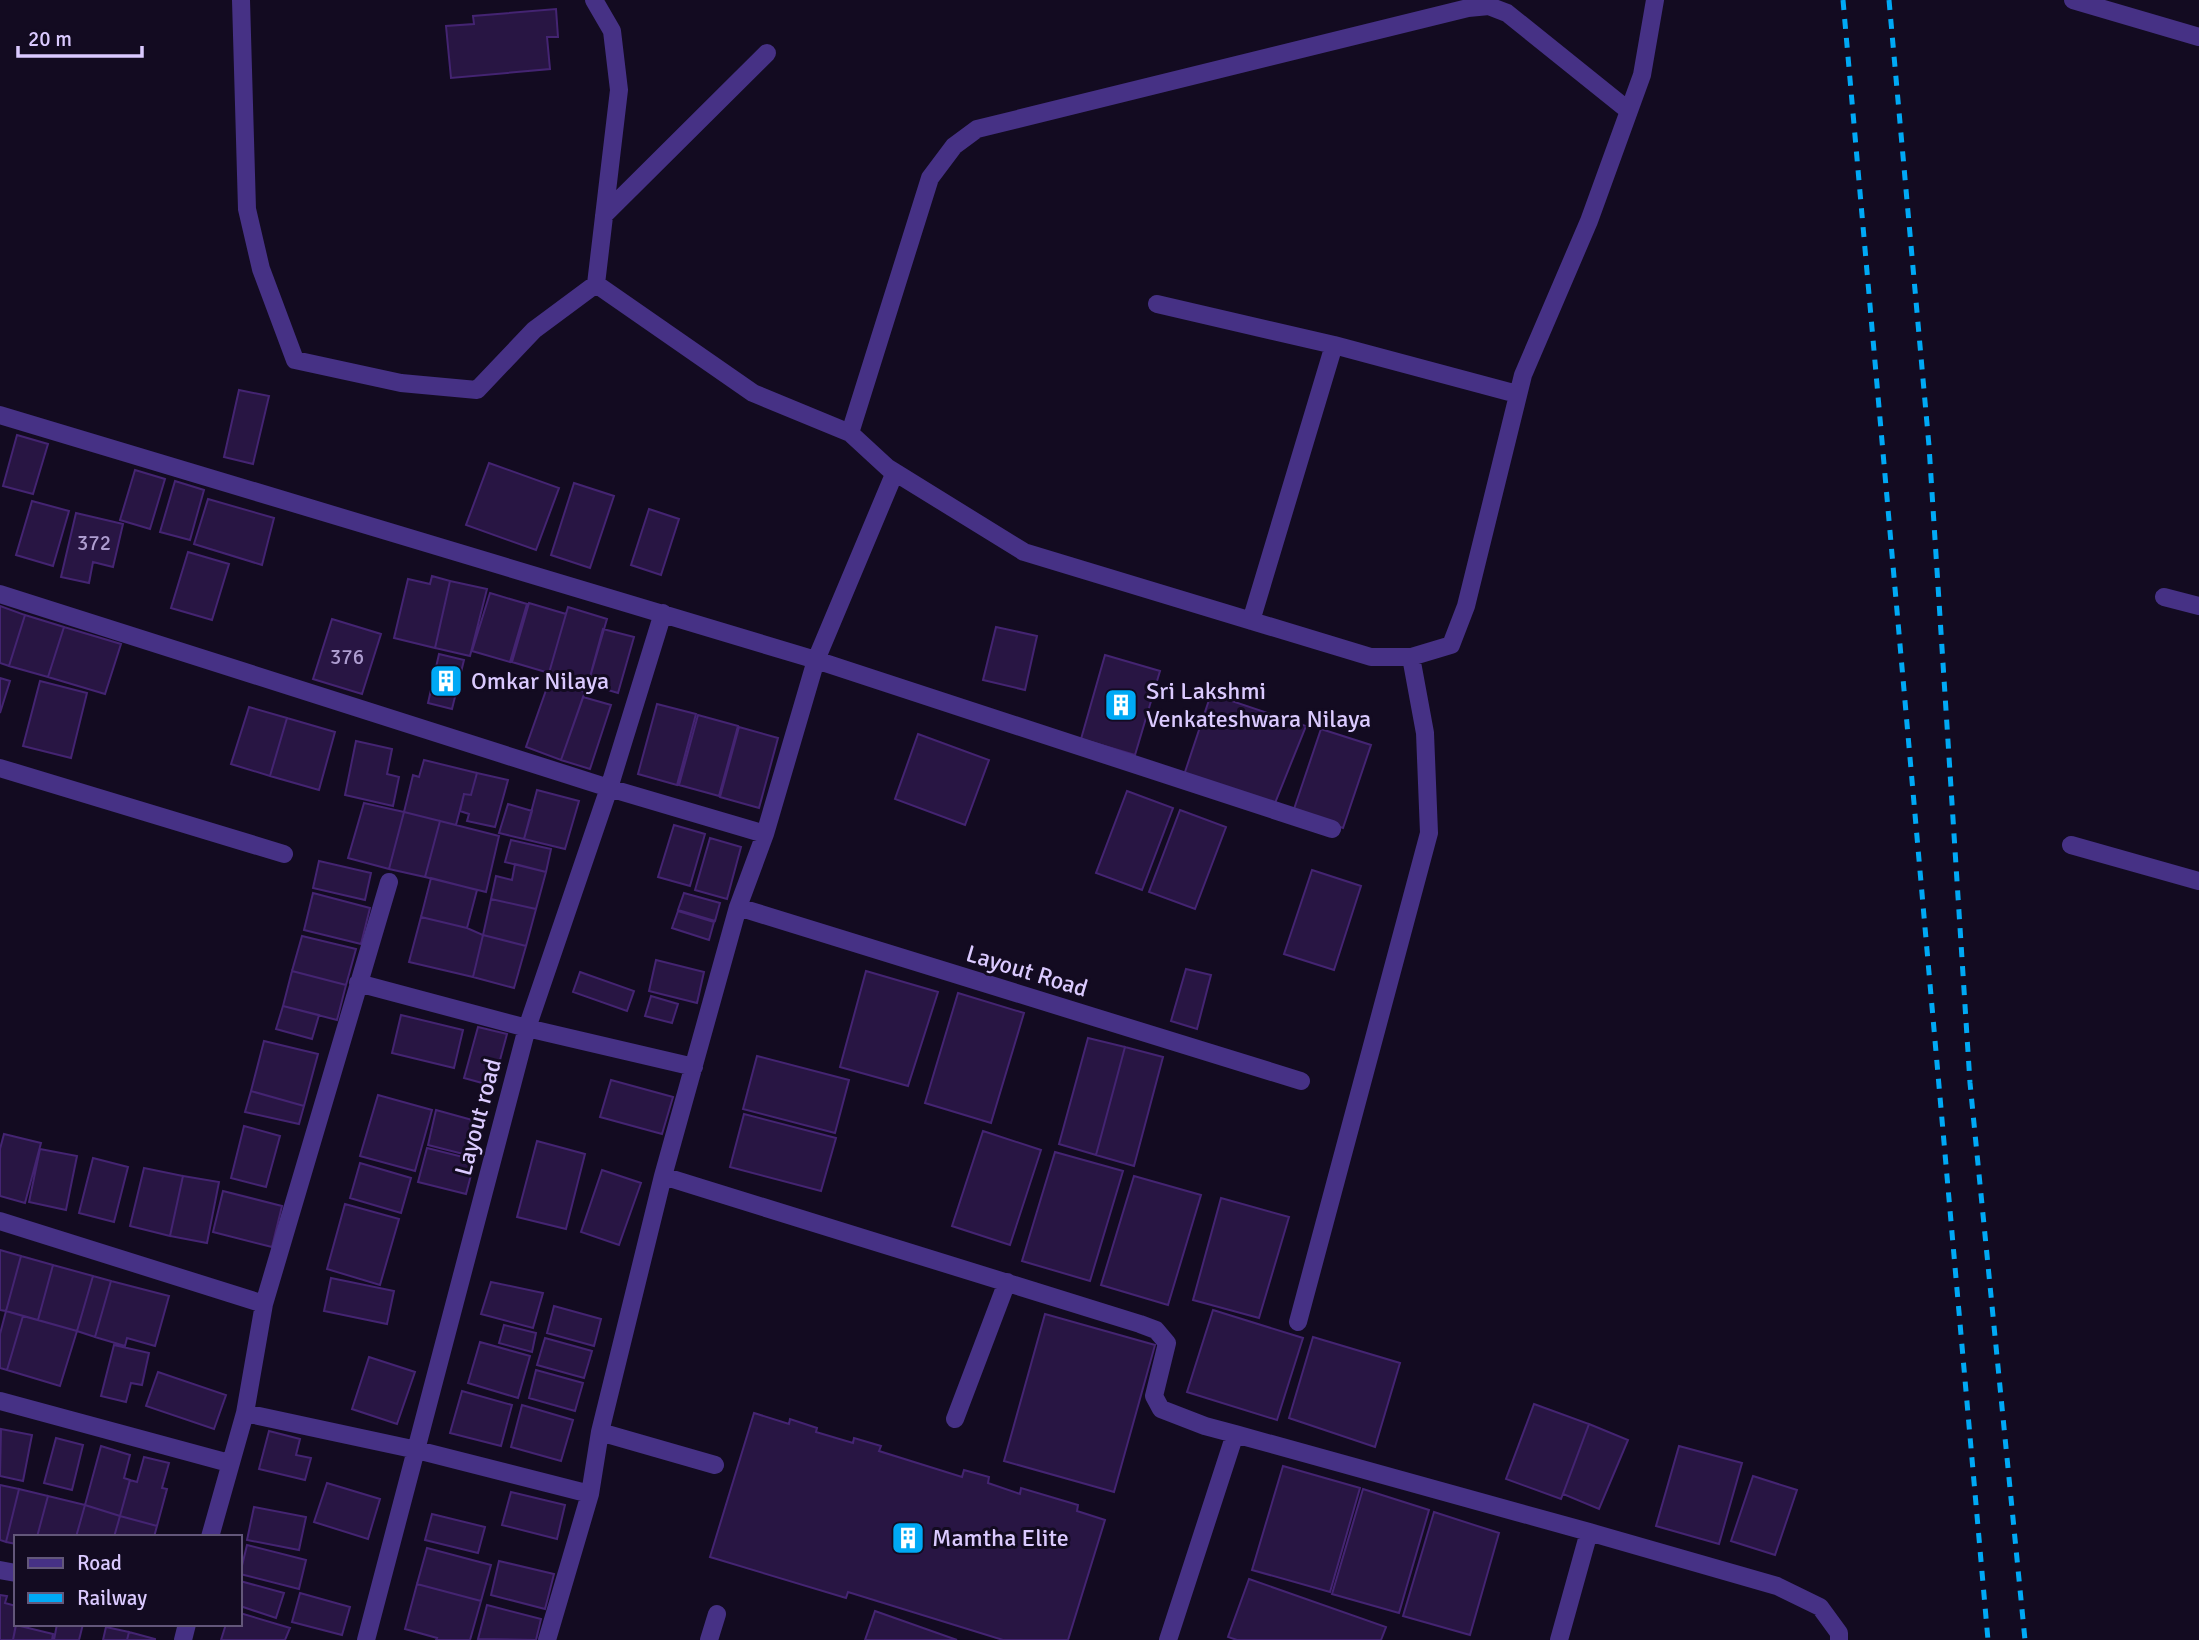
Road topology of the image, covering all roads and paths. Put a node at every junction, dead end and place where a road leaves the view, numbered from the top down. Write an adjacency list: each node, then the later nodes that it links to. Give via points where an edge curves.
1 (242, 0): 9 (street, via 247,209 261,269 295,360 401,383 477,390 534,330)
2 (594, 0): 8 (street, via 612,31 619,90)
3 (1655, 0): 7 (street, via 1642,75)
4 (2073, 0): 5 (street)
5 (2199, 37)
6 (767, 53): 8 (street)
7 (1629, 111): 12 (street); 14 (street, via 1507,13 1489,6 977,129 954,146 930,178)
8 (604, 215): 9 (street)
9 (596, 284): 14 (street, via 753,393)
10 (1157, 304): 11 (street)
11 (1334, 345): 12 (street); 20 (street)
12 (1517, 394): 21 (street, via 1468,595 1451,645)
13 (0, 415): 19 (street)
14 (850, 433): 15 (street)
15 (895, 472): 20 (street, via 1024,552); 22 (street)
16 (0, 594): 24 (street)
17 (2164, 597): 18 (street)
18 (2199, 606)
19 (663, 613): 22 (street); 24 (street, Layout road)
20 (1251, 621): 21 (street, via 1371,657)
21 (1411, 657): 40 (street, via 1425,733 1429,833)
22 (816, 660): 25 (street); 26 (street)
23 (0, 768): 28 (street)
24 (609, 788): 26 (street); 33 (street, Layout road)
25 (1332, 829)
26 (765, 834): 31 (street)
27 (2071, 845): 29 (street)
28 (284, 854)
29 (2199, 881)
30 (388, 882): 32 (street)
31 (738, 907): 34 (street); 35 (street, Layout Road)
32 (358, 983): 33 (street); 39 (street)
33 (527, 1028): 34 (street); 46 (street, Layout road)
34 (694, 1067): 36 (street)
35 (1301, 1081)
36 (663, 1176): 38 (street); 44 (street)
37 (0, 1221): 39 (street)
38 (1007, 1282): 43 (street); 45 (street, via 1156,1331 1167,1343 1154,1396 1161,1409)
39 (264, 1304): 42 (street)
40 (1298, 1322)
41 (0, 1401): 47 (street)
42 (245, 1413): 46 (street); 47 (street)
43 (955, 1419)
44 (600, 1432): 48 (street); 49 (street)
45 (1235, 1434): 50 (street); 56 (street)
46 (417, 1450): 49 (street); 53 (street, Layout road)
47 (229, 1463): 51 (street)
48 (715, 1465)
49 (590, 1494): 54 (street)
50 (1588, 1532): 57 (street); 58 (street, via 1777,1586 1820,1607)
51 (211, 1535)
52 (717, 1614): 55 (street)
53 (366, 1640)
54 (547, 1640)
55 (709, 1640)
56 (1168, 1640)
57 (1559, 1640)
58 (1839, 1640)

